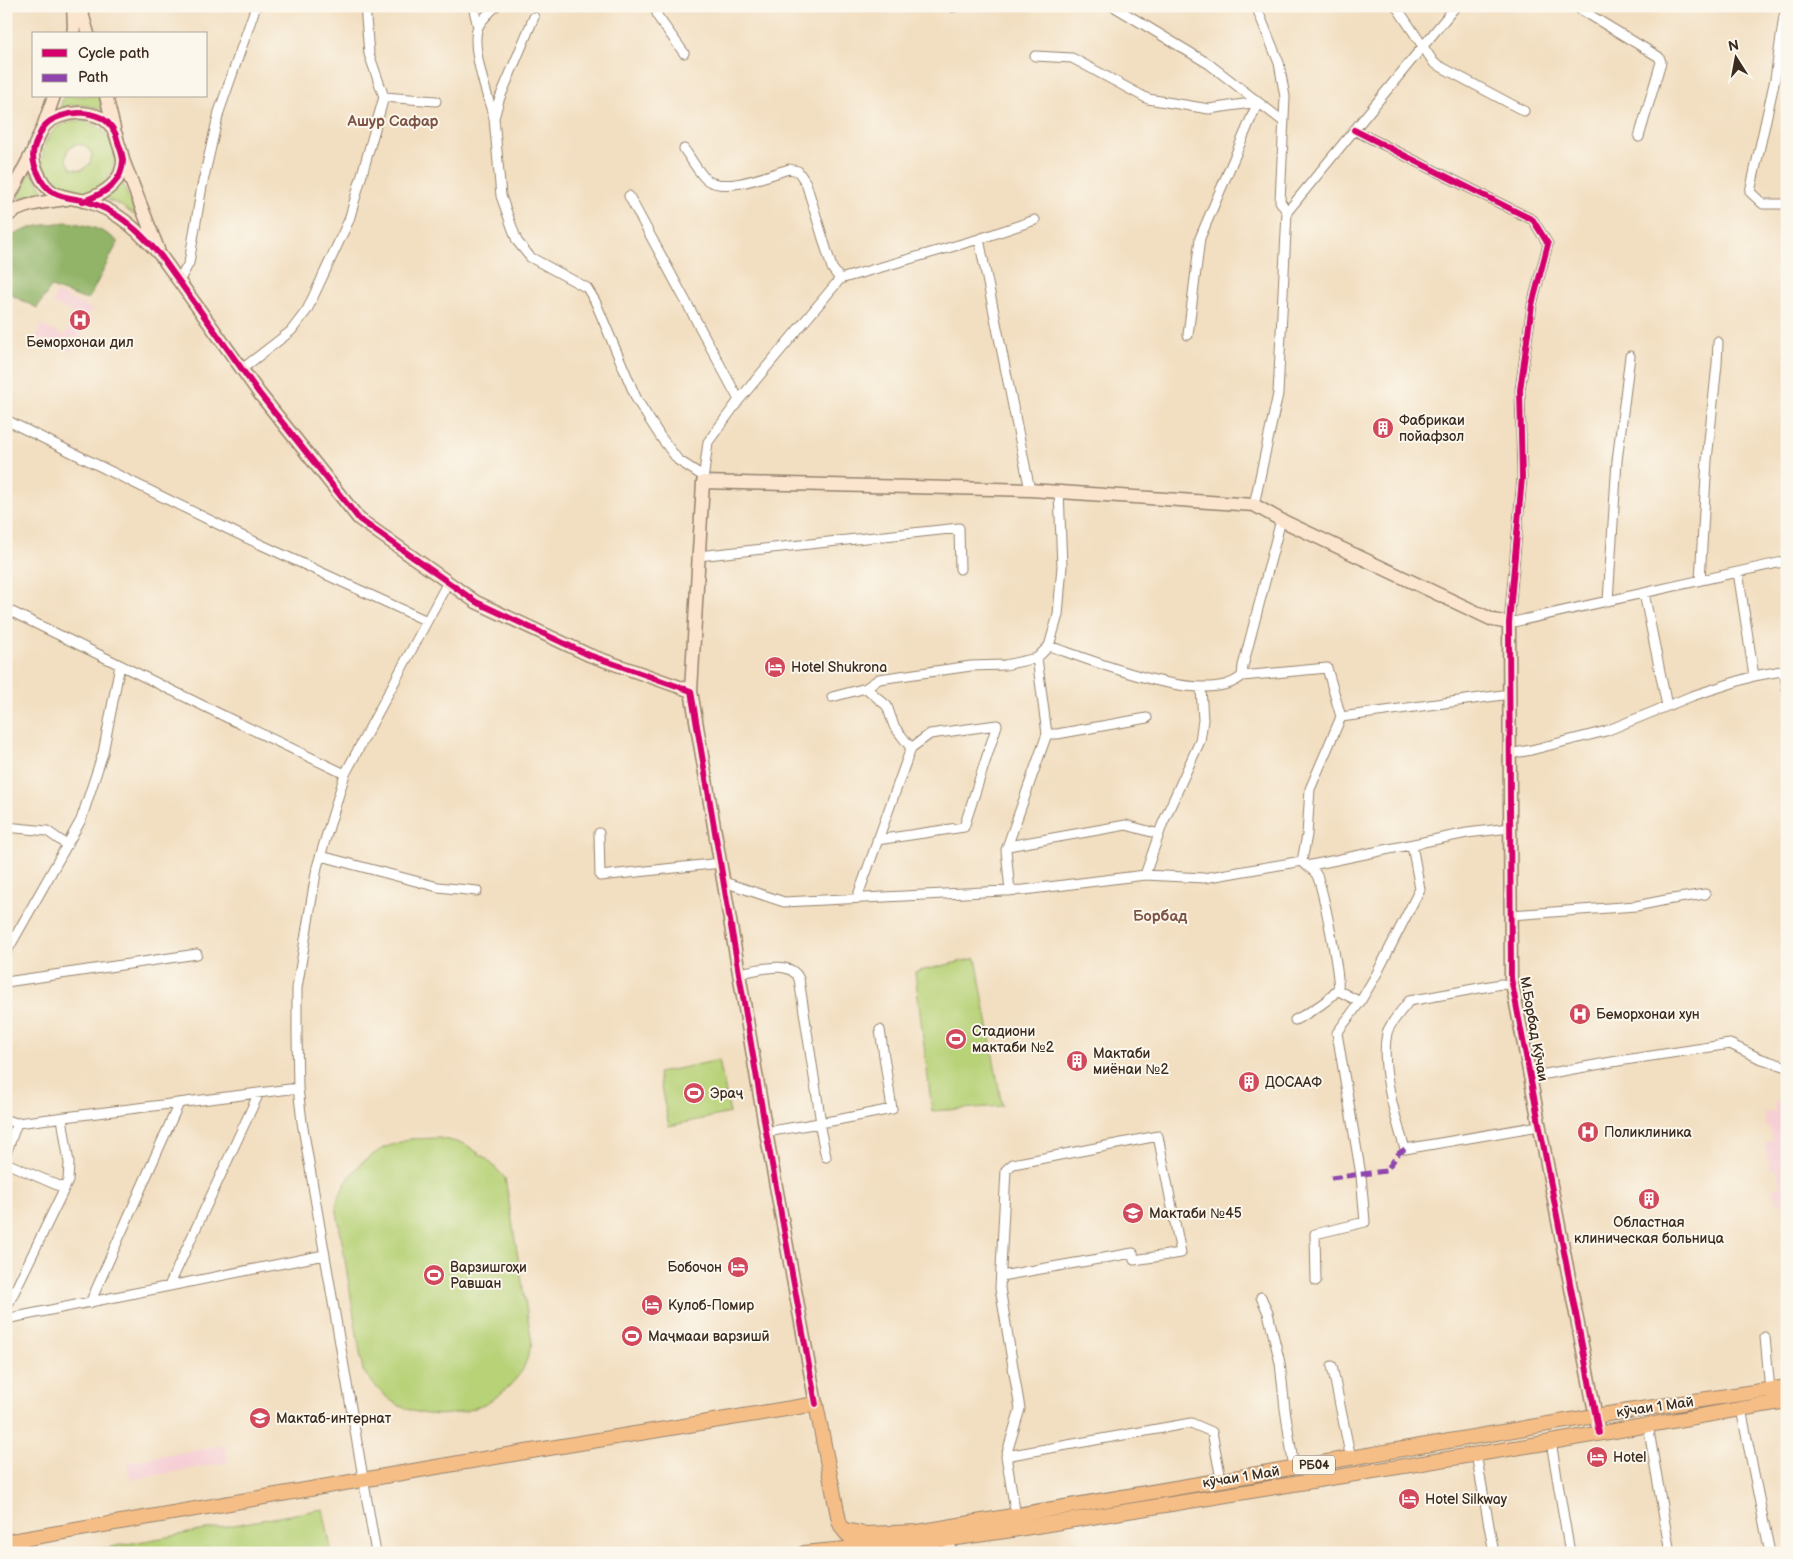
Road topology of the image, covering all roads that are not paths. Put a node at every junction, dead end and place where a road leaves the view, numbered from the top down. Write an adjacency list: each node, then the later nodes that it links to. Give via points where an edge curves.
1 (9, 6): 14 (street)
2 (73, 6): 18 (street)
3 (80, 6): 19 (street)
4 (256, 6): 49 (street, via 219,112 189,263)
5 (365, 6): 23 (street, via 369,54)
6 (473, 6): 17 (street)
7 (496, 6): 17 (street)
8 (655, 6): 21 (street, via 658,17)
9 (1112, 6): 27 (street, via 1209,64)
10 (1256, 6): 30 (street, via 1279,63 1285,97)
11 (1396, 6): 20 (street)
12 (1456, 6): 20 (street)
13 (1574, 6): 34 (street, via 1659,57 1661,62)
14 (6, 10)
15 (1787, 12): 42 (street, via 1750,192 1763,204)
16 (534, 17): 29 (street)
17 (478, 27): 29 (street, via 476,49)
18 (73, 32)
19 (87, 32)
20 (1424, 46): 28 (street, via 1434,63); 32 (street)
21 (684, 52)
22 (1035, 56): 27 (street, via 1072,58 1148,99 1209,109)
23 (384, 97): 26 (street); 53 (street, via 350,220 307,310 291,331)
24 (53, 98): 31 (street)
25 (107, 98): 33 (street)
26 (436, 101)
27 (1258, 102): 30 (street); 50 (street, via 1200,238)
28 (1524, 112)
29 (494, 118): 56 (street, via 501,196 517,240 530,256 587,288 596,300 637,400 678,460)
30 (1284, 122): 43 (street, via 1280,201)
31 (44, 124): 33 (street, via 75,112 90,113); 36 (street)
32 (1354, 130): 43 (street); 71 (street, via 1533,220 1548,244 1532,305 1520,390 1522,478)
33 (115, 131): 37 (street)
34 (1640, 137)
35 (684, 149): 48 (street, via 706,180 721,186 789,170 798,171 806,183 832,268)
36 (33, 151): 39 (street, via 42,182 53,193); 41 (street)
37 (123, 160): 40 (street, via 119,175 110,188); 47 (street)
38 (629, 196): 54 (street)
39 (67, 199): 40 (street); 44 (street, via 38,203)
40 (83, 201): 47 (street, via 112,212 136,229)
41 (6, 203)
42 (1787, 204)
43 (1287, 212): 59 (street, via 1278,394)
44 (6, 217)
45 (1035, 220): 46 (street)
46 (979, 238): 48 (street); 57 (street)
47 (161, 256): 49 (street)
48 (840, 279): 54 (street)
49 (179, 281): 53 (street)
50 (1188, 335)
51 (1718, 342): 65 (street)
52 (1630, 356): 68 (street, via 1617,461)
53 (242, 369): 66 (street, via 359,519)
54 (739, 400): 56 (street, via 708,442)
55 (6, 420): 70 (street, via 230,530)
56 (703, 479): 57 (street); 61 (street)
57 (1030, 490): 58 (street)
58 (1059, 491): 59 (street); 72 (street, via 1062,566 1058,615)
59 (1254, 505): 60 (street)
60 (1281, 520): 71 (street, via 1493,620); 76 (street)
61 (698, 556): 63 (street, via 959,528); 81 (street)
62 (1787, 561): 64 (street)
63 (960, 569)
64 (1738, 572): 65 (street); 77 (street)
65 (1700, 580): 67 (street)
66 (448, 582): 70 (street); 81 (street, via 476,602 589,655)
67 (1644, 593): 68 (street); 84 (street)
68 (1608, 601): 71 (street)
69 (6, 608): 74 (street)
70 (427, 621): 90 (street)
71 (1509, 623): 82 (street, М.Борбад Кӯчаи)
72 (1048, 646): 73 (street); 79 (street, via 1138,676)
73 (1037, 658): 78 (street, via 879,680); 87 (street)
74 (120, 665): 90 (street); 96 (street, via 103,754 81,820)
75 (1785, 670): 77 (street); 80 (street)
76 (1242, 676): 79 (street, via 1225,684); 85 (street, via 1327,668)
77 (1754, 676): 84 (street)
78 (866, 688): 83 (street); 88 (street, via 887,706 894,726)
79 (1201, 688): 94 (street, via 1204,720 1200,741)
80 (1787, 689)
81 (691, 691): 100 (street)
82 (1510, 694): 85 (street); 89 (street, М.Борбад Кӯчаи)
83 (832, 697)
84 (1667, 706): 89 (street, via 1606,731)
85 (1340, 717): 101 (street, via 1310,789)
86 (1147, 718): 87 (street)
87 (1047, 734): 98 (street)
88 (911, 748): 95 (street); 95 (street, via 930,734 997,725 964,827)
89 (1509, 754): 92 (street, М.Борбад Кӯчаи)
90 (345, 774): 99 (street)
91 (6, 827): 96 (street, via 47,831)
92 (1510, 828): 97 (street); 108 (street, М.Борбад Кӯчаи)
93 (599, 833): 100 (street, via 600,876)
94 (1159, 834): 98 (street, via 1126,824); 102 (street)
95 (878, 840): 107 (street)
96 (67, 845): 109 (street)
97 (1412, 845): 101 (street); 115 (street, via 1420,890)
98 (1008, 846): 105 (street)
99 (321, 856): 104 (street, via 438,887); 120 (street, via 297,988)
100 (721, 863): 103 (street)
101 (1304, 864): 102 (street, via 1204,878); 114 (street, via 1317,874 1340,983)
102 (1145, 875): 105 (street)
103 (724, 882): 107 (street, via 784,902); 111 (street)
104 (477, 891)
105 (1010, 891): 107 (street)
106 (1705, 894): 108 (street, via 1636,906)
107 (857, 898)
108 (1510, 915): 113 (street, М.Борбад Кӯчаи)
109 (6, 953)
110 (197, 954): 112 (street)
111 (739, 973): 126 (street, via 781,967 797,974); 128 (street)
112 (6, 982)
113 (1512, 985): 119 (street, М.Борбад Кӯчаи); 127 (street, via 1501,984 1409,1001 1387,1031 1385,1057 1395,1115 1405,1149)
114 (1337, 990): 115 (street); 116 (street, via 1314,1010)
115 (1360, 1002): 135 (street, via 1337,1033 1361,1175 1365,1222 1315,1234)
116 (1295, 1020)
117 (880, 1030): 126 (street, via 892,1109)
118 (1787, 1067): 119 (street, via 1730,1044)
119 (1529, 1077): 127 (street, М.Борбад Кӯчаи)
120 (298, 1088): 121 (street); 133 (street)
121 (259, 1093): 122 (street); 136 (street)
122 (179, 1103): 123 (street); 138 (street)
123 (62, 1118): 125 (street); 132 (street, via 69,1163)
124 (6, 1120): 125 (street)
125 (17, 1123): 129 (street)
126 (820, 1123): 128 (street); 130 (street)
127 (1539, 1126): 148 (street, М.Борбад Кӯчаи)
128 (766, 1132): 146 (street)
129 (6, 1154)
130 (826, 1157)
131 (6, 1163): 132 (street)
132 (64, 1188): 139 (street)
133 (324, 1255): 136 (street); 156 (street)
134 (1001, 1276): 134 (street, via 1006,1170 1013,1164 1158,1136 1181,1253 1134,1260 1133,1254); 153 (street, via 1000,1288 1020,1409)
135 (1316, 1281)
136 (169, 1286): 138 (street)
137 (1261, 1297): 155 (street, via 1280,1363)
138 (90, 1303): 140 (street)
139 (6, 1309)
140 (6, 1320)
141 (1764, 1337): 144 (street)
142 (1332, 1366): 154 (street)
143 (1787, 1387): 144 (main road, кӯчаи 1 Май / РБ04)
144 (1770, 1390): 148 (main road, кӯчаи 1 Май / РБ04)
145 (1787, 1401): 147 (main road, кӯчаи 1 Май / РБ04)
146 (816, 1404): 156 (main road); 159 (main road, via 836,1513)
147 (1741, 1409): 149 (main road, кӯчаи 1 Май / РБ04); 168 (street)
148 (1595, 1416): 150 (street, М.Борбад Кӯчаи); 154 (main road, кӯчаи 1 Май / РБ04)
149 (1648, 1425): 150 (main road, кӯчаи 1 Май / РБ04); 167 (street)
150 (1598, 1434): 151 (main road, кӯчаи 1 Май / РБ04)
151 (1551, 1442): 152 (main road, кӯчаи 1 Май / РБ04); 166 (street)
152 (1476, 1454): 160 (main road, кӯчаи 1 Май / РБ04); 165 (street)
153 (1006, 1456): 157 (street, via 1191,1423 1212,1432); 158 (street)
154 (1351, 1459): 155 (main road, кӯчаи 1 Май / РБ04)
155 (1294, 1468): 157 (main road, кӯчаи 1 Май / РБ04)
156 (362, 1480): 161 (main road); 164 (street)
157 (1221, 1480): 158 (main road, кӯчаи 1 Май / РБ04)
158 (1016, 1516): 160 (main road, кӯчаи 1 Май / РБ04)
159 (842, 1529): 160 (main road, кӯчаи 1 Май / РБ04, via 865,1534 918,1532); 162 (main road); 163 (main road, РБ04, via 834,1542)
160 (948, 1540): 162 (main road, кӯчаи 1 Май / РБ04)
161 (6, 1542)
162 (864, 1546): 163 (main road, кӯчаи 1 Май / РБ04)
163 (811, 1552)
164 (376, 1553)
165 (1494, 1553)
166 (1570, 1553)
167 (1670, 1553)
168 (1770, 1553)

